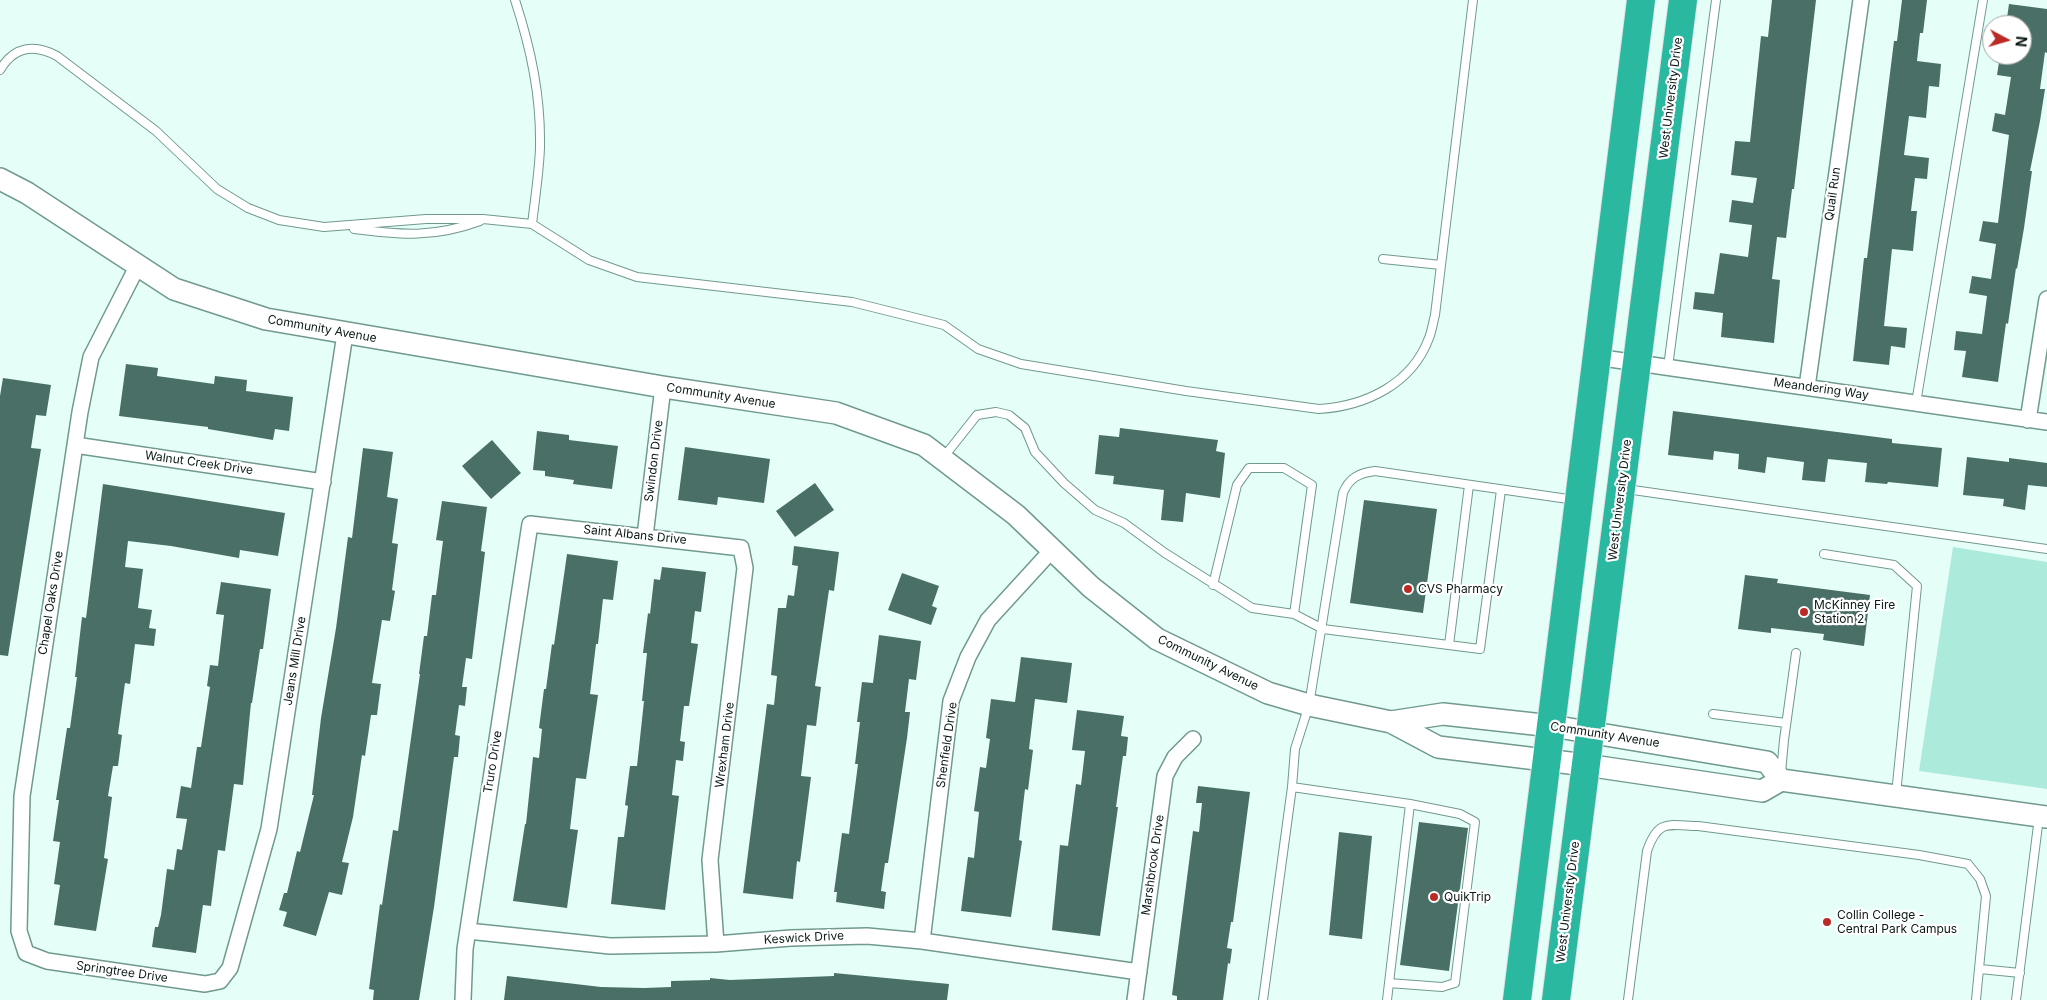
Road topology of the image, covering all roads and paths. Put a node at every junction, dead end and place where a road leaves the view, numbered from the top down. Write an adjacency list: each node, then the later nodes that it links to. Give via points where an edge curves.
1 (515, 0): 11 (lane, via 534,69 538,102 539,164)
2 (1473, 0): 14 (lane)
3 (1641, 0): 18 (highway)
4 (1683, 0): 19 (highway, West University Drive)
5 (1716, 0): 20 (lane)
6 (1861, 0): 22 (street, Quail Run)
7 (1983, 0): 23 (lane)
8 (0, 70): 12 (lane, via 19,52 33,48 48,51 156,131 216,189 232,199 287,222)
9 (0, 179): 15 (street, Community Avenue)
10 (483, 220): 11 (lane); 12 (lane, via 400,220); 12 (lane, via 435,234 386,233)
11 (532, 224): 14 (lane, via 589,260 637,276 852,302 944,325 978,349 1021,364 1319,410 1338,408 1375,396 1408,371 1429,337)
12 (339, 227)
13 (1383, 259): 14 (lane)
14 (1441, 264)
15 (138, 265): 17 (street, Community Avenue, via 174,289 266,319); 26 (street, Chapel Oaks Drive, via 91,357)
16 (2047, 299): 24 (street)
17 (346, 334): 21 (street, Community Avenue); 28 (street, Jeans Mill Drive)
18 (1596, 357): 19 (street, Meandering Way); 32 (highway)
19 (1638, 362): 20 (street, Meandering Way); 30 (highway, West University Drive)
20 (1668, 367): 22 (street, Meandering Way)
21 (663, 387): 27 (street, Community Avenue, via 836,413 924,445); 34 (street, Swindon Drive)
22 (1807, 387): 23 (street, Meandering Way)
23 (1916, 403): 24 (street, Meandering Way)
24 (2028, 420): 25 (street, Meandering Way)
25 (2047, 422)
26 (75, 445): 28 (street, Walnut Creek Drive); 61 (street, Chapel Oaks Drive, via 22,796 19,931)
27 (942, 459): 37 (street, Community Avenue, via 1016,515); 39 (lane, via 977,415 996,412 1009,415 1025,428 1035,452 1095,510 1124,523)
28 (323, 482): 65 (street, Jeans Mill Drive, via 269,829 230,968)
29 (1469, 485): 31 (lane); 41 (lane, via 1375,471 1352,478 1343,493); 42 (lane)
30 (1621, 488): 36 (lane); 49 (highway, West University Drive)
31 (1501, 490): 32 (lane); 42 (lane, via 1480,649)
32 (1577, 500): 48 (highway)
33 (530, 524): 34 (street, Saint Albans Drive); 58 (street, Truro Drive)
34 (645, 536): 35 (street, Saint Albans Drive)
35 (741, 548): 60 (street, Wrexham Drive, via 745,568 710,860)
36 (2047, 548)
37 (1052, 550): 44 (street, Community Avenue, via 1091,587 1157,639 1268,693); 59 (street, Shenfield Drive, via 988,620 968,657 951,701)
38 (1824, 554): 55 (lane, via 1894,565 1917,586)
39 (1213, 585): 40 (lane, via 1252,608); 40 (lane, via 1237,485 1249,468 1284,468 1312,485)
40 (1294, 614): 41 (lane)
41 (1323, 629): 42 (lane); 44 (lane)
42 (1449, 645)
43 (1796, 653): 47 (lane)
44 (1309, 705): 46 (street, Community Avenue); 54 (lane, via 1295,749)
45 (1713, 714): 47 (lane)
46 (1391, 722): 48 (street, Community Avenue, via 1443,714); 51 (street, Community Avenue, via 1438,747)
47 (1786, 723): 53 (lane)
48 (1552, 726): 49 (street, Community Avenue); 51 (highway)
49 (1590, 733): 52 (highway, West University Drive); 53 (street, Community Avenue, via 1767,762)
50 (1193, 739): 63 (street, Marshbrook Drive, via 1176,757 1166,776)
51 (1548, 760): 52 (street, Community Avenue); 71 (highway)
52 (1586, 764): 53 (street, Community Avenue, via 1762,791); 72 (highway, West University Drive)
53 (1781, 780): 55 (street)
54 (1292, 787): 56 (lane); 69 (lane)
55 (1895, 796): 57 (street)
56 (1410, 804): 66 (lane); 66 (lane, via 1460,814 1475,822 1455,983 1442,987)
57 (2043, 816): 64 (lane)
58 (468, 931): 60 (street, Keswick Drive, via 610,946); 67 (street, Truro Drive)
59 (922, 941): 60 (street, Keswick Drive, via 867,936); 63 (street, Keswick Drive)
60 (716, 944)
61 (26, 953): 65 (street, Springtree Drive, via 47,960 205,984)
62 (1980, 969): 64 (lane); 73 (lane, via 1986,896 1980,879 1968,864 1671,824 1652,835 1647,850); 74 (lane)
63 (1139, 972): 68 (street, Marshbrook Drive)
64 (2020, 973): 75 (lane)
65 (220, 981)
66 (1389, 983): 70 (lane)
67 (464, 1000)
68 (1135, 1000)
69 (1263, 1000)
70 (1387, 1000)
71 (1517, 1000)
72 (1556, 1000)
73 (1628, 1000)
74 (1976, 1000)
75 (2016, 1000)

